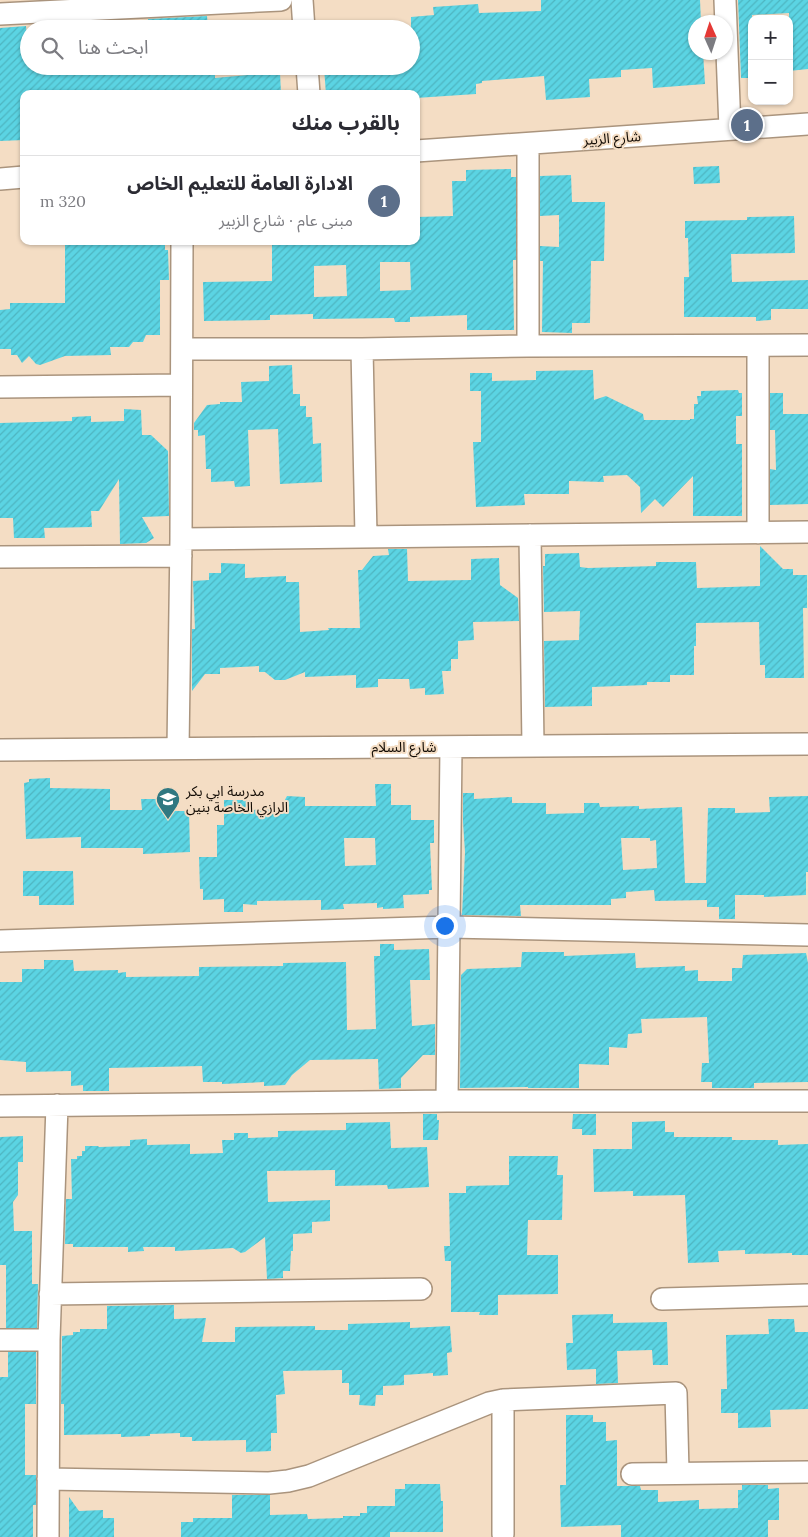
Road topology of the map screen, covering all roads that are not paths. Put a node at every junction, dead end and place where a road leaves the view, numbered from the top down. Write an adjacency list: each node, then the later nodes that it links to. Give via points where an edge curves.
1 (281, 0): 4 (street)
2 (302, 0): 5 (street)
3 (725, 0): 9 (street)
4 (0, 14)
5 (303, 20)
6 (308, 75): 7 (street)
7 (309, 90)
8 (808, 124): 9 (street, شارع الزبير)
9 (730, 129): 10 (street, شارع الزبير)
10 (528, 144): 11 (street, شارع الزبير); 16 (street)
11 (420, 151)
12 (20, 177): 13 (street)
13 (0, 179)
14 (182, 245): 18 (street)
15 (808, 345): 17 (street)
16 (528, 346): 17 (street); 19 (street)
17 (758, 346): 23 (street)
18 (182, 349): 19 (street); 20 (street)
19 (362, 349): 25 (street)
20 (181, 385): 21 (street); 26 (street)
21 (0, 387)
22 (808, 532): 23 (street)
23 (758, 533): 24 (street)
24 (530, 535): 25 (street); 29 (street)
25 (366, 536): 26 (street)
26 (181, 548): 27 (street); 31 (street)
27 (0, 557)
28 (808, 744): 29 (street, شارع السلام)
29 (533, 746): 30 (street, شارع السلام)
30 (451, 747): 31 (street, شارع السلام); 33 (street)
31 (178, 748): 32 (street, شارع السلام)
32 (0, 750)
33 (449, 927): 34 (street); 35 (street); 36 (street)
34 (808, 935)
35 (0, 941)
36 (447, 1101): 37 (street); 38 (street)
37 (808, 1101)
38 (57, 1105): 39 (street); 41 (street)
39 (0, 1106)
40 (421, 1290): 41 (street)
41 (50, 1294): 45 (street)
42 (808, 1295): 43 (street)
43 (662, 1299)
44 (0, 1340): 45 (street)
45 (49, 1340): 50 (street)
46 (503, 1400): 47 (street, via 676,1393); 50 (street, via 309,1476 288,1481 269,1484); 51 (street)
47 (678, 1472): 48 (street); 49 (street)
48 (808, 1472)
49 (632, 1474)
50 (48, 1479): 52 (street)
51 (503, 1534)
52 (48, 1537)

